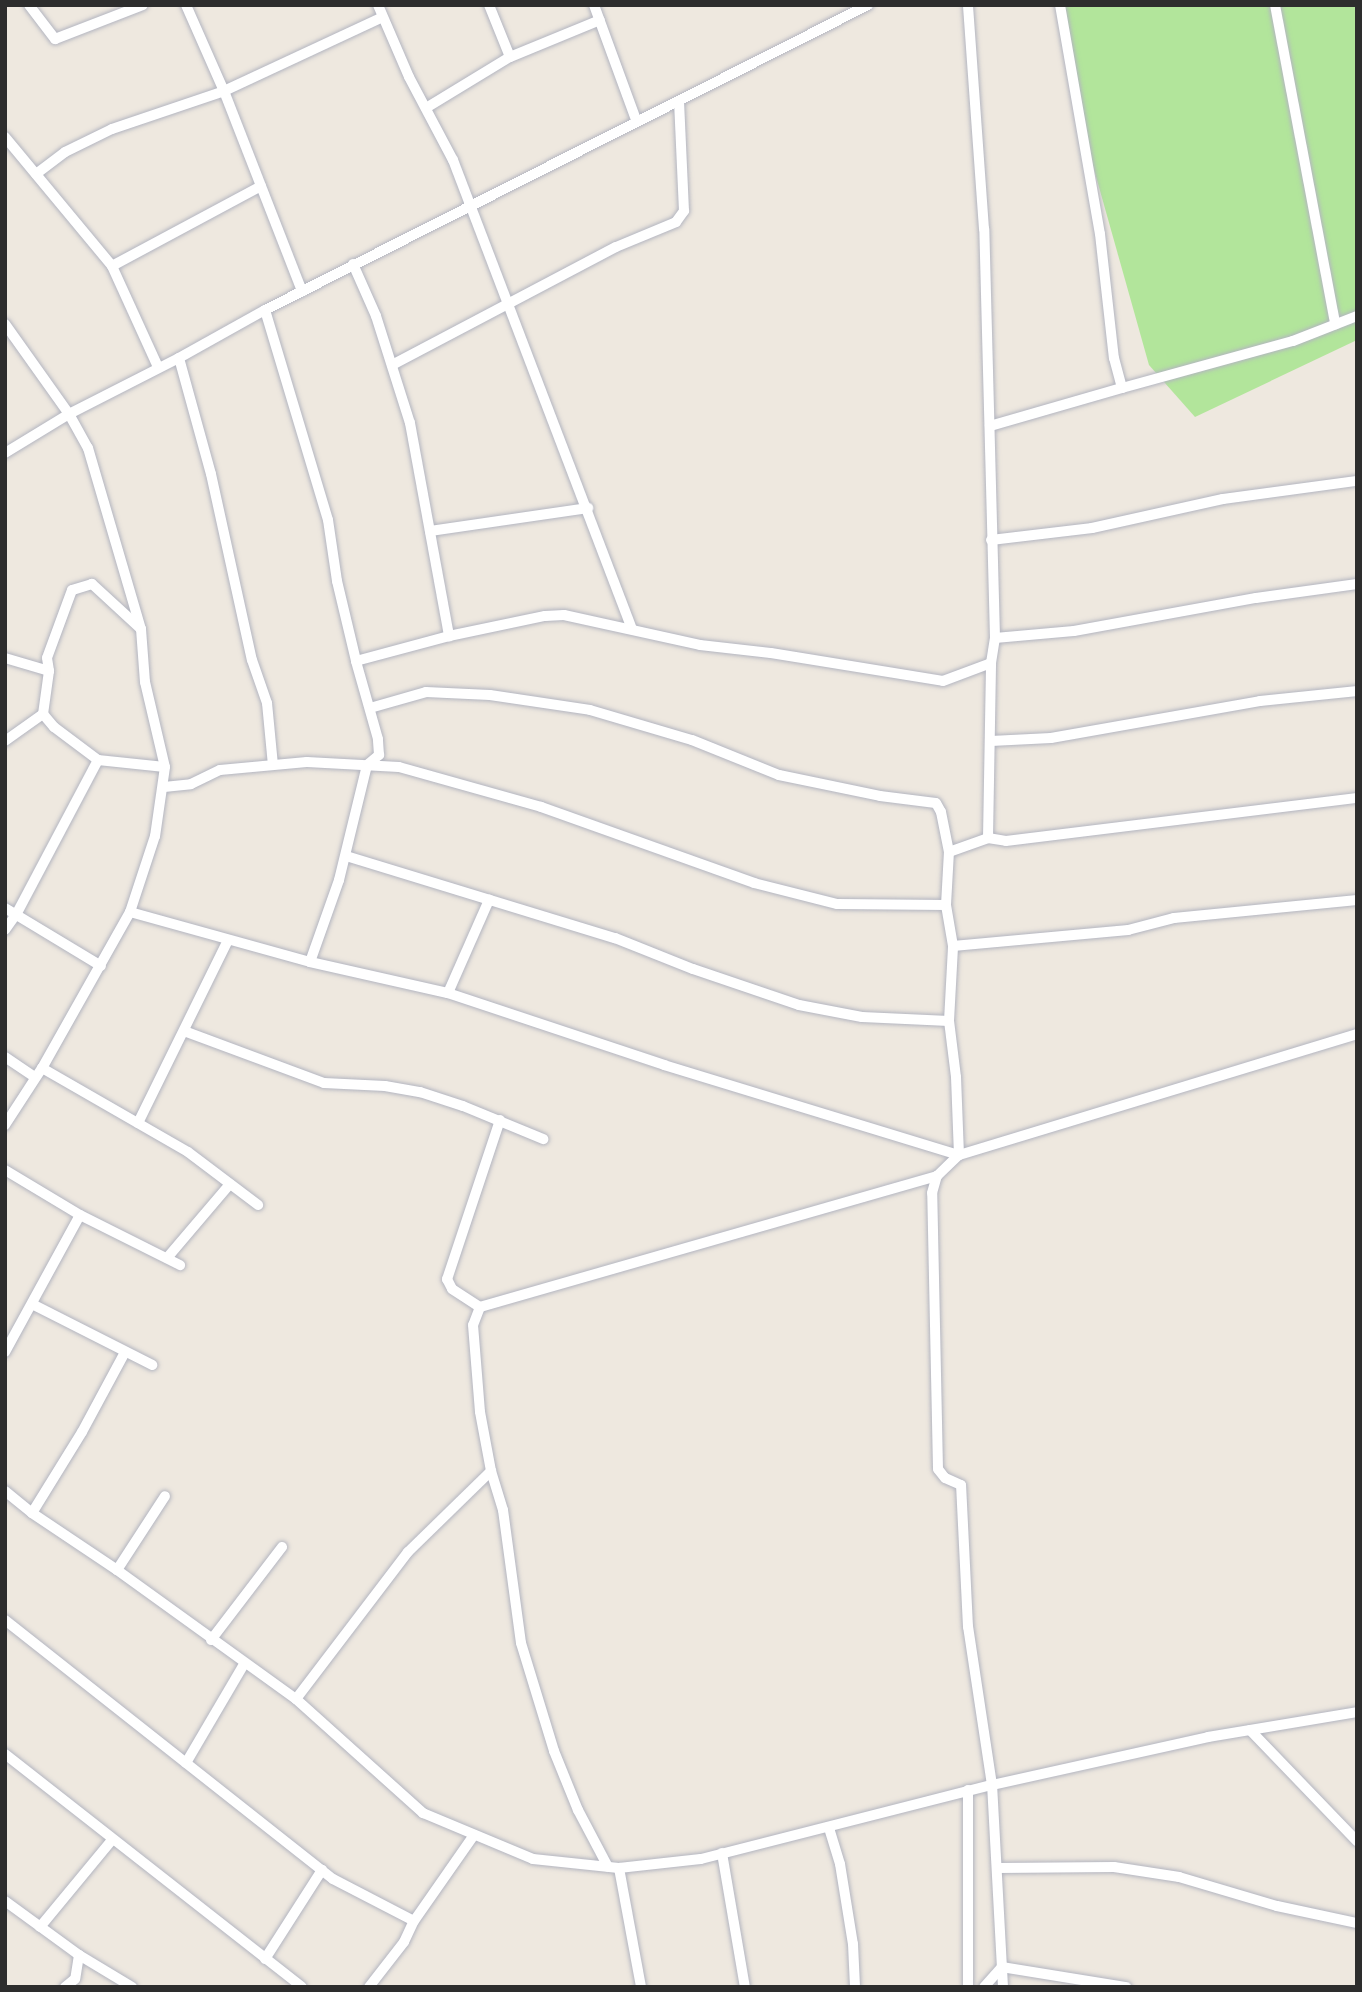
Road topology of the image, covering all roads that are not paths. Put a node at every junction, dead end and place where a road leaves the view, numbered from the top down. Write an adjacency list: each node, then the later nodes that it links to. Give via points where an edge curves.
1 (29, 5): 2 (street, via 55,38)
2 (143, 5)
3 (186, 5): 14 (street)
4 (378, 5): 11 (street)
5 (489, 5): 13 (street)
6 (594, 5): 12 (street)
7 (868, 5): 15 (street)
8 (968, 5): 35 (street, via 984,229)
9 (1060, 5): 33 (street)
10 (1275, 5): 29 (street)
11 (383, 17): 14 (street); 16 (street)
12 (600, 20): 13 (street); 17 (street)
13 (510, 57): 16 (street)
14 (224, 91): 19 (street, via 112,129 65,152); 20 (street)
15 (679, 102): 17 (street); 25 (street, via 684,211 676,222 616,247)
16 (426, 108): 21 (street)
17 (636, 120): 21 (street)
18 (5, 137): 19 (street)
19 (36, 174): 23 (street)
20 (261, 186): 23 (street); 24 (street)
21 (470, 204): 22 (street); 25 (street)
22 (353, 264): 24 (street); 31 (street)
23 (112, 266): 32 (street)
24 (302, 291): 26 (street)
25 (509, 304): 31 (street); 38 (street)
26 (265, 310): 30 (street); 47 (street, via 328,520)
27 (1357, 316): 29 (street)
28 (5, 324): 34 (street)
29 (1335, 324): 33 (street, via 1293,341)
30 (179, 358): 32 (street); 56 (street, via 211,474 252,660 267,703)
31 (392, 365): 39 (street, via 411,423)
32 (158, 367): 34 (street)
33 (1122, 388): 35 (street)
34 (69, 414): 36 (street); 42 (street, via 88,448)
35 (990, 426): 40 (street)
36 (5, 453)
37 (1357, 481): 40 (street, via 1223,499 1092,528)
38 (588, 508): 39 (street); 43 (street)
39 (430, 531): 44 (street)
40 (991, 540): 45 (street)
41 (1357, 584): 45 (street, via 1074,631)
42 (141, 629): 49 (street, via 92,584 72,590 47,658); 58 (street, via 145,682)
43 (632, 629): 44 (street, via 564,615); 48 (street, via 700,645 943,681)
44 (449, 636): 47 (street)
45 (995, 638): 48 (street)
46 (5, 658): 49 (street)
47 (356, 661): 51 (street)
48 (991, 663): 54 (street)
49 (49, 671): 52 (street)
50 (1357, 691): 54 (street, via 1260,701 1051,738)
51 (370, 708): 57 (street, via 379,755); 62 (street, via 426,692 490,695 590,710 692,740 779,775 936,803)
52 (43, 714): 53 (street); 55 (street)
53 (5, 741)
54 (991, 741): 61 (street)
55 (98, 760): 58 (street); 69 (street)
56 (273, 765): 57 (street); 59 (street, via 220,770 191,784)
57 (367, 765): 63 (street); 66 (street, via 399,767 541,807 754,883 837,904)
58 (165, 766): 59 (street)
59 (164, 787): 68 (street, via 155,836)
60 (1357, 798): 61 (street, via 1006,841)
61 (988, 838): 62 (street)
62 (949, 852): 66 (street)
63 (346, 856): 64 (street); 73 (street)
64 (489, 900): 75 (street); 76 (street, via 615,938 799,1005 862,1017)
65 (1357, 900): 72 (street, via 1174,918 1128,930)
66 (946, 905): 72 (street)
67 (5, 908): 69 (street)
68 (131, 912): 71 (street); 74 (street)
69 (17, 913): 70 (street); 74 (street)
70 (5, 929)
71 (228, 940): 73 (street); 77 (street)
72 (953, 946): 76 (street)
73 (310, 962): 75 (street)
74 (100, 966): 80 (street)
75 (448, 993): 85 (street)
76 (949, 1021): 85 (street)
77 (184, 1031): 81 (street, via 324,1083 419,1092); 82 (street)
78 (1357, 1034): 85 (street)
79 (5, 1057): 80 (street)
80 (38, 1073): 82 (street); 83 (street)
81 (500, 1120): 84 (street); 94 (street, via 447,1279 452,1289)
82 (138, 1122): 88 (street)
83 (5, 1125)
84 (543, 1139)
85 (959, 1155): 87 (street)
86 (5, 1170): 90 (street)
87 (937, 1176): 94 (street); 112 (street, via 932,1193 938,1469 961,1485 968,1627)
88 (230, 1184): 89 (street); 91 (street)
89 (258, 1205)
90 (80, 1215): 91 (street); 93 (street)
91 (167, 1258): 92 (street)
92 (180, 1265)
93 (32, 1304): 95 (street); 96 (street)
94 (480, 1307): 98 (street, via 474,1325 480,1412)
95 (5, 1352)
96 (125, 1352): 97 (street); 101 (street)
97 (152, 1365)
98 (491, 1471): 107 (street, via 408,1552); 119 (street, via 503,1510 521,1643 554,1751 578,1810)
99 (5, 1491): 101 (street)
100 (165, 1496): 103 (street)
101 (32, 1513): 103 (street)
102 (282, 1547): 105 (street)
103 (117, 1570): 105 (street)
104 (5, 1620): 111 (street)
105 (211, 1640): 106 (street)
106 (244, 1664): 107 (street); 111 (street)
107 (296, 1699): 115 (street, via 422,1813)
108 (1357, 1712): 109 (street)
109 (1250, 1730): 112 (street); 117 (street)
110 (5, 1754): 116 (street)
111 (186, 1763): 121 (street)
112 (992, 1785): 113 (street); 120 (street)
113 (968, 1790): 114 (street); 136 (street)
114 (829, 1828): 118 (street); 135 (street, via 840,1864)
115 (474, 1835): 119 (street, via 533,1859); 123 (street)
116 (112, 1840): 125 (street); 127 (street)
117 (1357, 1841)
118 (722, 1853): 119 (street, via 663,1865); 134 (street)
119 (613, 1867): 133 (street)
120 (998, 1868): 124 (street, via 1114,1867 1179,1877 1277,1906); 128 (street)
121 (322, 1870): 123 (street); 127 (street)
122 (5, 1900): 125 (street)
123 (414, 1921): 132 (street, via 404,1942)
124 (1357, 1923)
125 (40, 1927): 126 (street)
126 (79, 1955): 129 (street, via 75,1979); 130 (street)
127 (265, 1959): 131 (street)
128 (1002, 1967): 137 (street); 138 (street); 139 (street)
129 (65, 1987)
130 (132, 1987)
131 (302, 1987)
132 (369, 1987)
133 (641, 1987)
134 (745, 1987)
135 (855, 1987)
136 (968, 1987)
137 (984, 1987)
138 (1003, 1987)
139 (1126, 1987)

